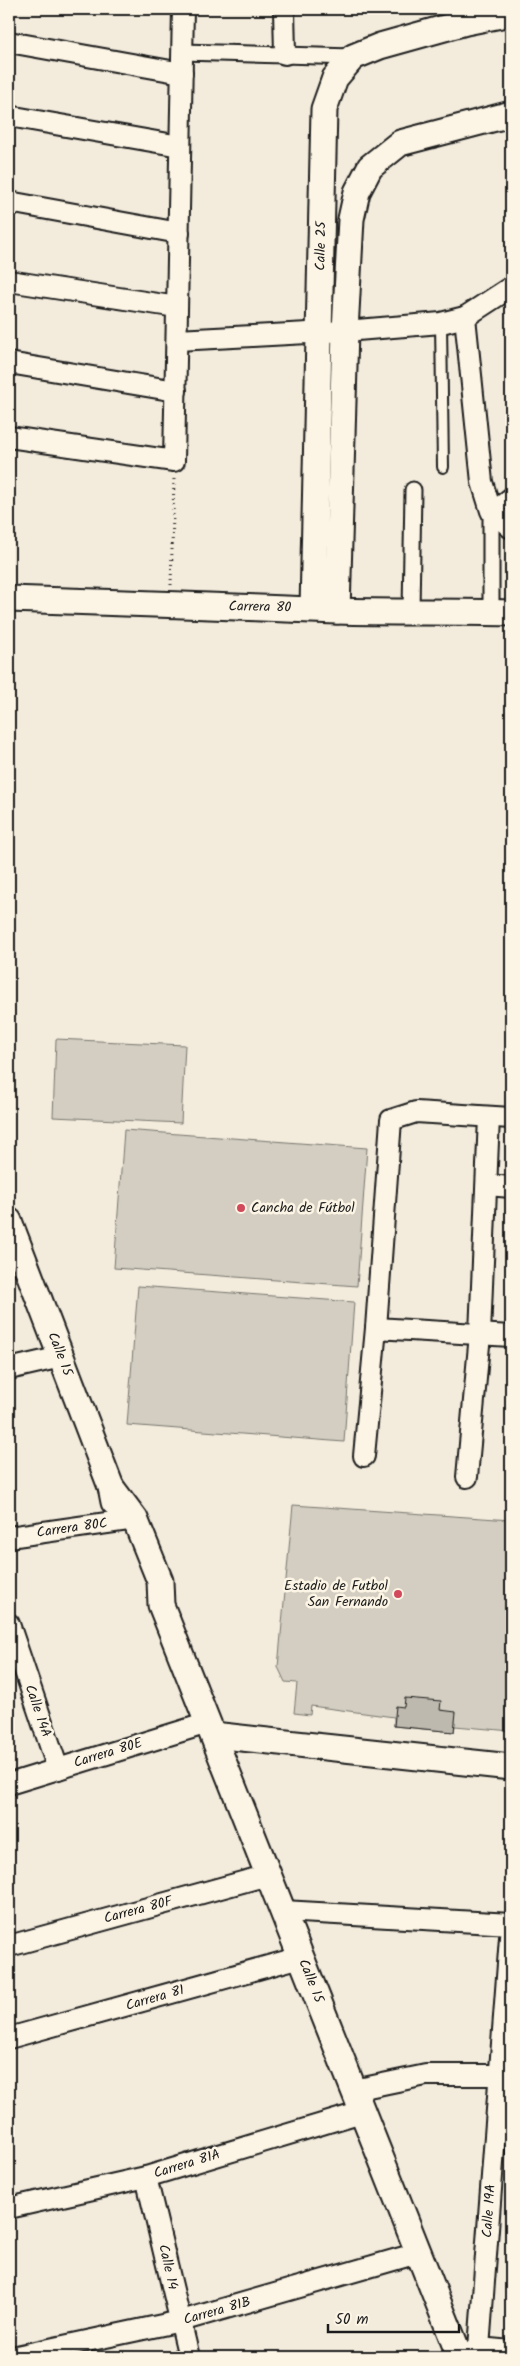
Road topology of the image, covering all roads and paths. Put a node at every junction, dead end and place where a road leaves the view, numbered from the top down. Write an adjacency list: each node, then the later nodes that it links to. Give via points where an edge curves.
1 (183, 9): 5 (street)
2 (284, 9): 6 (street)
3 (511, 13): 7 (street, Calle 25, via 418,35)
4 (9, 42): 8 (street)
5 (182, 52): 6 (street); 8 (street)
6 (285, 54): 7 (street)
7 (353, 57): 20 (street, Calle 25, via 335,78 324,109)
8 (182, 73): 11 (street)
9 (511, 114): 19 (street, Calle 25, via 400,143 370,167 357,192 351,218)
10 (9, 116): 11 (street)
11 (180, 146): 13 (street)
12 (9, 202): 13 (street)
13 (179, 232): 16 (street)
14 (9, 281): 16 (street)
15 (511, 287): 17 (street)
16 (177, 307): 21 (street)
17 (465, 317): 18 (street); 29 (street, via 482,482)
18 (440, 323): 19 (street); 26 (lane)
19 (345, 331): 20 (street); 33 (street, Calle 25)
20 (320, 332): 21 (street); 33 (street, Calle 25)
21 (177, 340): 23 (street)
22 (9, 363): 23 (street)
23 (176, 391): 25 (street)
24 (9, 437): 25 (street)
25 (174, 461): 32 (path)
26 (443, 467)
27 (413, 490): 34 (street)
28 (511, 495): 29 (street)
29 (491, 511): 30 (street); 35 (street)
30 (511, 528)
31 (9, 599): 32 (street, Carrera 80)
32 (170, 605): 33 (street, Carrera 80)
33 (325, 610): 34 (street, Carrera 80)
34 (411, 611): 35 (street, Carrera 80)
35 (501, 613)
36 (489, 1117): 37 (street); 38 (street); 41 (street, via 416,1112 391,1120)
37 (511, 1118)
38 (487, 1186): 39 (street); 42 (street)
39 (511, 1187)
40 (11, 1231): 44 (street, Calle 15)
41 (376, 1328): 42 (street); 46 (street)
42 (480, 1334): 43 (street); 47 (street)
43 (511, 1336)
44 (61, 1357): 45 (street); 48 (street, Calle 15)
45 (9, 1369)
46 (364, 1456)
47 (467, 1477)
48 (126, 1520): 49 (street, Carrera 80C); 51 (street, Calle 15, via 143,1586 161,1605)
49 (9, 1537)
50 (9, 1624): 53 (street, Calle 14A)
51 (210, 1729): 52 (street); 53 (street, Carrera 80E); 55 (street, Calle 15)
52 (511, 1767)
53 (58, 1769): 54 (street, Carrera 80E)
54 (9, 1784)
55 (268, 1875): 56 (street, Calle 15); 58 (street, Carrera 80F)
56 (283, 1911): 57 (street); 59 (street, Calle 15)
57 (511, 1924): 61 (street, Calle 19A)
58 (9, 1946)
59 (301, 1957): 60 (street, Carrera 81); 62 (street, Calle 15)
60 (9, 2038)
61 (504, 2071): 62 (street, via 426,2076); 68 (street, Calle 19A)
62 (358, 2101): 63 (street, Carrera 81A); 65 (street, Calle 15)
63 (146, 2177): 64 (street, Carrera 81A); 66 (street, Calle 14)
64 (9, 2208)
65 (418, 2253): 66 (street, Carrera 81B); 68 (street, Calle 15)
66 (180, 2321): 69 (street, Carrera 81B); 70 (street, Calle 14)
67 (511, 2351): 68 (street)
68 (466, 2354)
69 (12, 2357)
70 (189, 2357)

